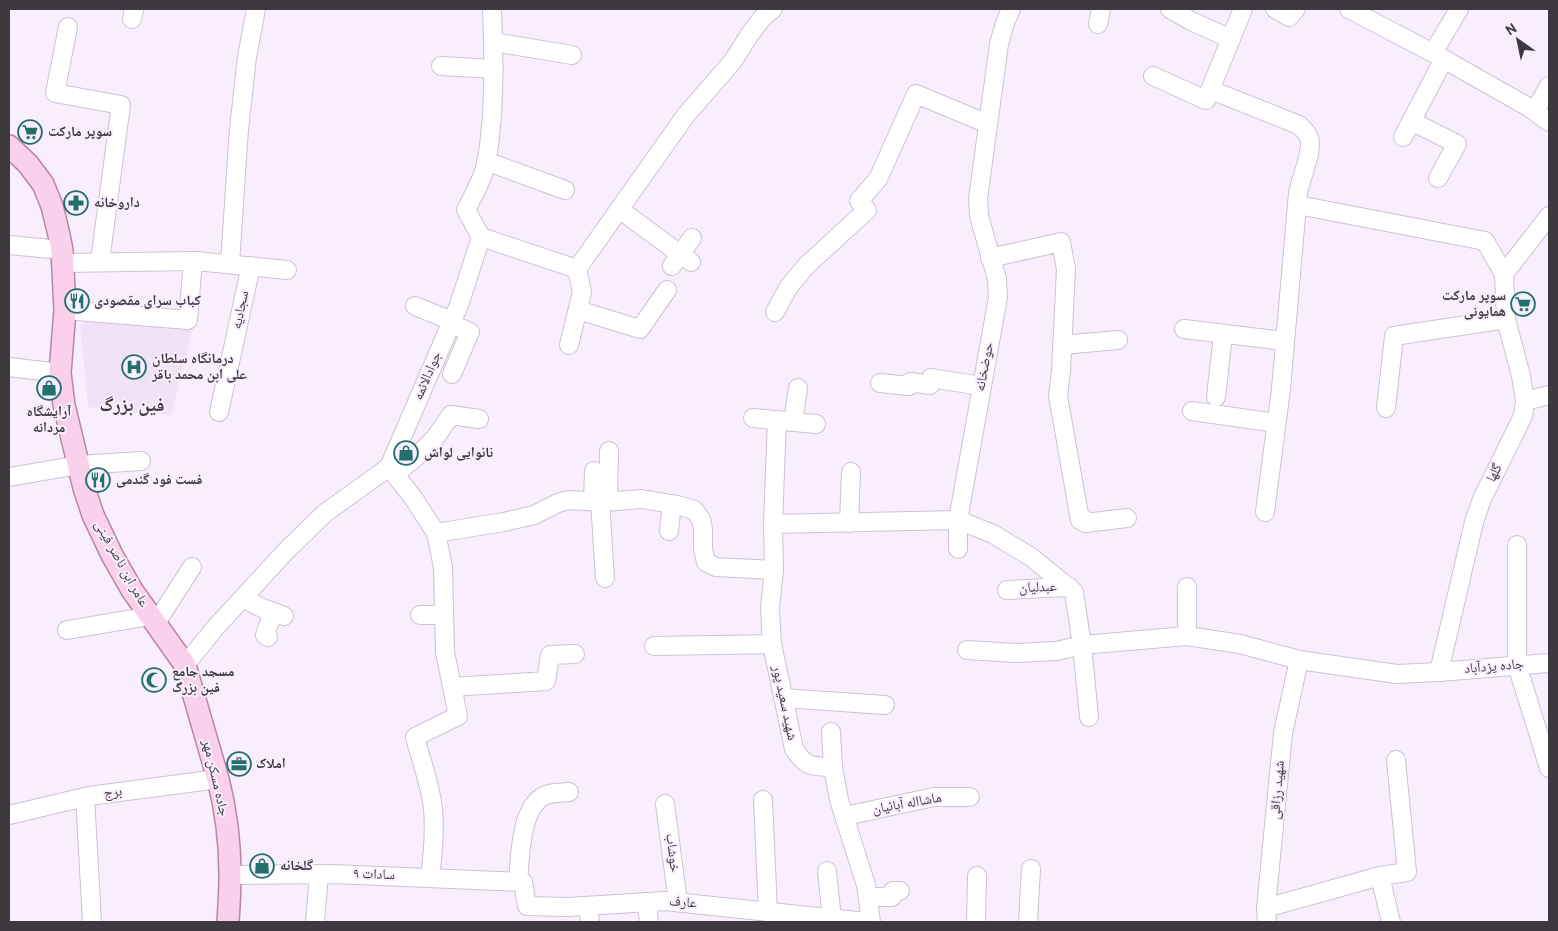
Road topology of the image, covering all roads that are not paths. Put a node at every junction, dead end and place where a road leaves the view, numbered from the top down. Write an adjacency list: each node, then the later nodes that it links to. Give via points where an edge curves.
1 (256, 9): 41 (street, via 239,129)
2 (492, 9): 13 (street)
3 (773, 9): 32 (street, via 763,17 733,61 686,115)
4 (1011, 9): 24 (street, حوضخانه, via 999,44)
5 (1170, 9): 12 (street)
6 (1243, 9): 12 (street)
7 (1275, 9): 8 (street, via 1289,17)
8 (1296, 9)
9 (1349, 9): 15 (street)
10 (1459, 9): 15 (street)
11 (68, 27): 40 (street, via 55,93 121,104)
12 (1231, 39): 20 (street)
13 (493, 42): 14 (street); 17 (street)
14 (572, 55)
15 (1438, 56): 21 (street); 22 (street)
16 (441, 66): 17 (street)
17 (494, 69): 28 (street)
18 (1152, 76): 20 (street, via 1206,100)
19 (1549, 86): 21 (street)
20 (1211, 90): 31 (street, via 1299,124 1306,132 1310,140 1309,153 1300,181)
21 (1535, 111): 23 (street)
22 (1411, 121): 25 (street); 29 (street, via 1457,144)
23 (1549, 122)
24 (988, 124): 38 (street, حوضخانه, via 978,199); 50 (street, via 916,94 878,179 859,200 868,210 806,266 788,288)
25 (1403, 137)
26 (9, 146): 27 (main road, عامر ابن ناصر فینی)
27 (18, 161): 37 (main road, عامر ابن ناصر فینی, via 43,184 49,195)
28 (486, 161): 30 (street); 34 (street, via 466,210)
29 (1438, 178)
30 (565, 190)
31 (1298, 205): 45 (street, via 1485,241); 56 (street)
32 (619, 209): 35 (street, via 681,260); 43 (street)
33 (1549, 216): 45 (street)
34 (481, 237): 43 (street); 52 (street, جوادالائمه)
35 (692, 238)
36 (9, 245): 37 (street)
37 (62, 257): 40 (street); 48 (main road, عامر ابن ناصر فینی)
38 (990, 258): 58 (street, via 1061,242 1066,269); 63 (street, حوضخانه, via 997,279 998,297)
39 (193, 261): 40 (street); 41 (street); 48 (street, via 188,320)
40 (100, 262)
41 (230, 263): 42 (street)
42 (251, 266): 44 (street); 70 (street, سجادیه)
43 (577, 268): 49 (street, via 582,292)
44 (287, 270)
45 (1504, 274): 51 (street, گلها)
46 (667, 290): 49 (street, via 640,329)
47 (415, 306): 52 (street)
48 (65, 310): 60 (main road, عامر ابن ناصر فینی)
49 (578, 310): 57 (street)
50 (775, 312)
51 (1506, 319): 67 (street, گلها); 68 (street, via 1394,336)
52 (451, 322): 61 (street, via 470,332); 79 (street, جوادالائمه)
53 (1184, 329): 54 (street)
54 (1223, 334): 56 (street); 66 (street)
55 (1118, 340): 58 (street)
56 (1285, 341): 74 (street)
57 (569, 345)
58 (1062, 345): 86 (street, via 1058,396 1080,520 1084,519 1086,523)
59 (9, 368): 60 (street)
60 (60, 373): 78 (main road, عامر ابن ناصر فینی)
61 (452, 374)
62 (880, 384): 63 (street, via 909,386 910,382 930,385 932,378)
63 (981, 386): 87 (street, حوضخانه)
64 (798, 388): 73 (street, شهید سعید پور)
65 (1549, 396): 67 (street)
66 (1216, 397)
67 (1524, 401): 116 (street, گلها, via 1523,416 1474,522)
68 (1386, 408)
69 (1192, 411): 74 (street)
70 (219, 412)
71 (752, 418): 73 (street)
72 (479, 419): 79 (street, via 451,415 415,458)
73 (785, 421): 75 (street); 89 (street, شهید سعید پور)
74 (1276, 423): 85 (street)
75 (816, 424)
76 (609, 451): 83 (street)
77 (141, 462): 78 (street)
78 (79, 466): 82 (street); 103 (main road, عامر ابن ناصر فینی, via 93,515 112,555)
79 (392, 470): 91 (street); 100 (street, via 325,514)
80 (594, 471): 83 (street)
81 (852, 472): 88 (street)
82 (9, 477)
83 (600, 501): 84 (street, via 642,499); 91 (street, via 569,500 504,522); 96 (street)
84 (672, 504): 90 (street); 95 (street, via 694,510 701,519 706,562 716,567)
85 (1265, 512)
86 (1127, 518)
87 (958, 520): 88 (street); 93 (street, حوضخانه); 97 (street, via 993,534 1031,557)
88 (849, 523): 89 (street)
89 (773, 524): 95 (street, شهید سعید پور)
90 (669, 531)
91 (436, 533): 102 (street, via 443,567)
92 (1517, 545): 115 (street)
93 (958, 549)
94 (192, 567): 103 (street)
95 (774, 570): 107 (street, شهید سعید پور, via 770,608)
96 (604, 578)
97 (1069, 587): 99 (street, عبدلیان); 108 (street, via 1074,592)
98 (1187, 587): 105 (street)
99 (1007, 590)
100 (243, 598): 106 (street, via 278,614 265,635); 114 (street)
101 (420, 615): 102 (street)
102 (443, 615): 117 (street, via 445,652)
103 (153, 619): 104 (street); 114 (main road, عامر ابن ناصر فینی)
104 (67, 630)
105 (1187, 636): 108 (street, جاده یزدآباد); 112 (street, جاده یزدآباد, via 1240,644)
106 (268, 637)
107 (772, 644): 109 (street); 118 (street, شهید سعید پور)
108 (1082, 645): 110 (street, جاده یزدآباد, via 1057,651 1016,653); 120 (street)
109 (654, 646)
110 (967, 650)
111 (575, 654): 117 (street, via 550,654 546,681)
112 (1300, 660): 116 (street, جاده یزدآباد, via 1396,674); 147 (street, شهید رزاقی, via 1283,733)
113 (1549, 663): 115 (street, جاده یزدآباد)
114 (185, 665): 125 (main road, جاده مسکن مهر)
115 (1517, 665): 116 (street, جاده یزدآباد); 124 (street)
116 (1439, 672)
117 (452, 687): 139 (street, via 458,716 415,737 433,808 434,848)
118 (783, 698): 119 (street); 123 (street, شهید سعید پور, via 794,749 803,762)
119 (885, 705)
120 (1089, 717)
121 (831, 732): 123 (street)
122 (1396, 760): 138 (street, via 1407,872)
123 (832, 767): 132 (street)
124 (1549, 768)
125 (218, 779): 127 (street, برج); 136 (main road, جاده مسکن مهر)
126 (569, 792): 140 (street, via 544,795 535,802 516,846)
127 (85, 797): 131 (street, برج); 149 (street)
128 (970, 797): 132 (street, ماشااله آبائیان, via 934,797)
129 (763, 800): 145 (street)
130 (666, 804): 144 (street, خوشاب)
131 (9, 815)
132 (845, 816): 142 (street)
133 (1031, 869): 156 (street)
134 (827, 871): 148 (street)
135 (319, 874): 136 (street, سادات ۹); 139 (street, سادات ۹); 151 (street)
136 (230, 875): 150 (main road, جاده مسکن مهر)
137 (977, 876): 155 (street)
138 (1380, 876): 147 (street); 157 (street)
139 (430, 877): 140 (street, سادات ۹)
140 (518, 882): 146 (street, عارف, via 523,882 527,906 568,907)
141 (900, 891): 142 (street, via 893,891 892,897)
142 (868, 897): 154 (street)
143 (647, 902): 144 (street, عارف); 146 (street, عارف); 152 (street)
144 (678, 902): 145 (street, عارف)
145 (768, 912): 148 (street, عارف)
146 (589, 914)
147 (1267, 915)
148 (832, 919): 153 (street, عارف)
149 (92, 922)
150 (228, 922)
151 (315, 922)
152 (649, 922)
153 (866, 922)
154 (871, 922)
155 (976, 922)
156 (1028, 922)
157 (1391, 922)

